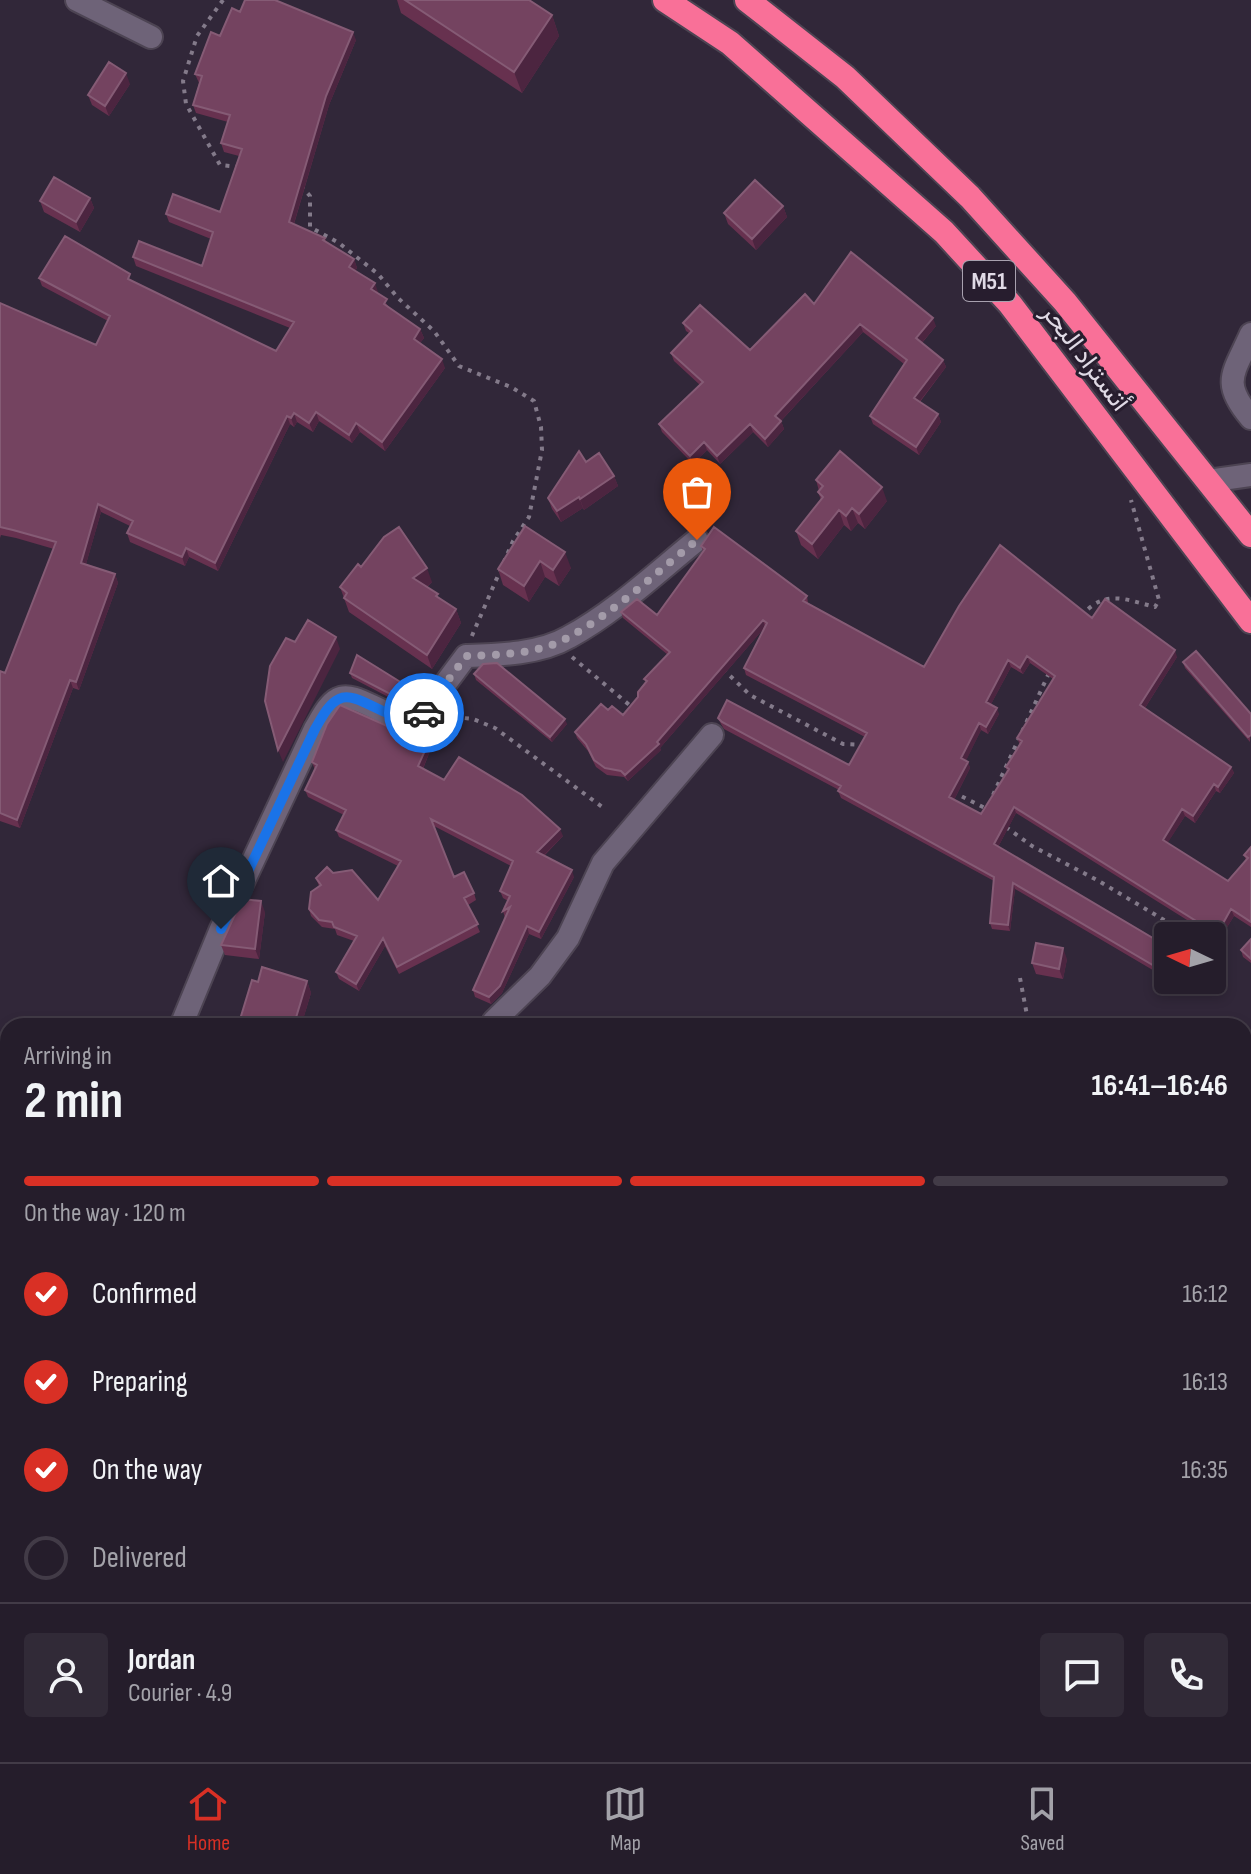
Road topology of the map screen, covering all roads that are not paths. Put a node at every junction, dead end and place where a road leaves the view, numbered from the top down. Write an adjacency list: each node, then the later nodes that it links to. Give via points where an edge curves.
1 (77, 0): 4 (street)
2 (665, 0): 11 (highway, أتستراد البحر / M51, via 730,43 944,232 1010,304)
3 (747, 0): 8 (highway, أتستراد البحر / M51, via 845,77 970,197 1065,302)
4 (151, 37)
5 (1250, 340): 6 (street, via 1231,389)
6 (1251, 418)
7 (1251, 475): 8 (street)
8 (1208, 481): 9 (highway, أتستراد البحر / M51)
9 (1251, 535)
10 (697, 540): 13 (street, via 568,638 529,650 466,656 413,720 348,696 337,699 315,729)
11 (1251, 621)
12 (712, 735): 14 (street, via 603,863 568,938 540,976)
13 (184, 1018)
14 (497, 1018)

